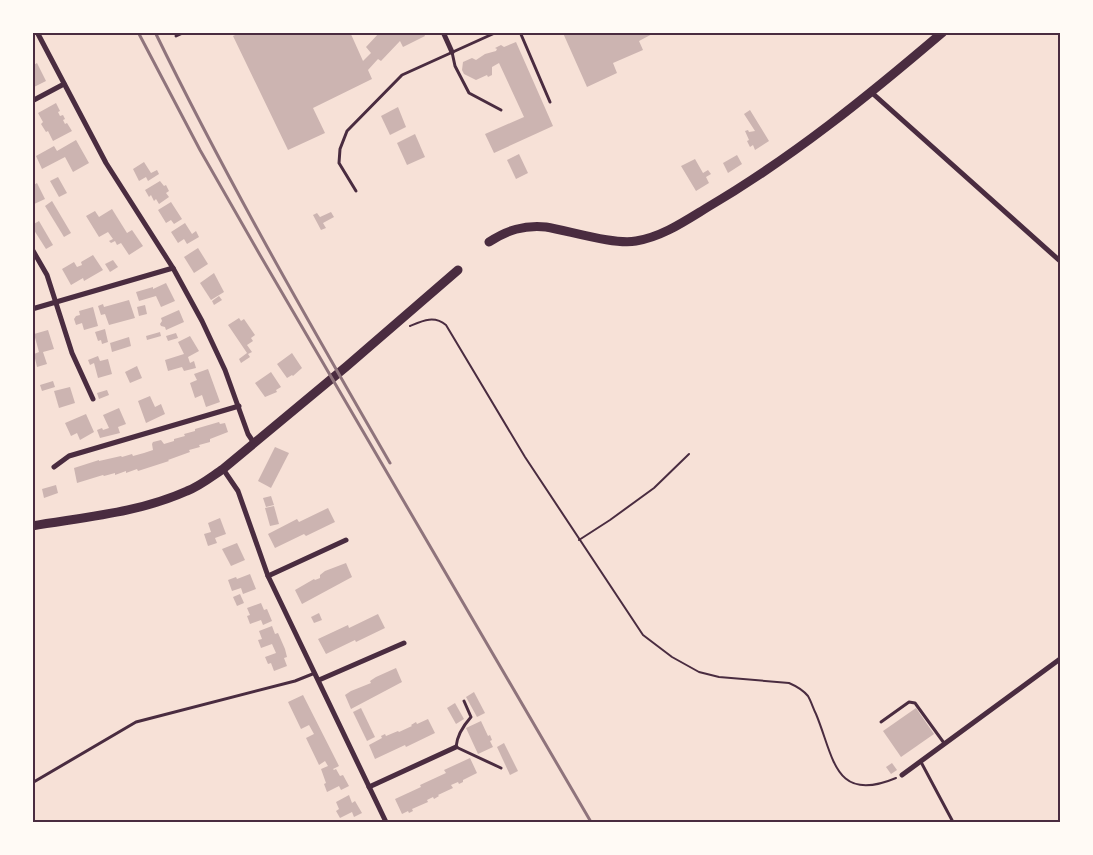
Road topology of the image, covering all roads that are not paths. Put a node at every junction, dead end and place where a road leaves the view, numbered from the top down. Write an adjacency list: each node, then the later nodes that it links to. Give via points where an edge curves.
1 (36, 32): 9 (street)
2 (185, 32): 7 (lane)
3 (443, 32): 8 (street)
4 (497, 32): 8 (lane)
5 (520, 32): 12 (lane)
6 (943, 32): 10 (main road)
7 (176, 36)
8 (452, 52): 13 (lane, via 455,66 469,93); 14 (lane, via 402,75 347,131 340,150 340,163)
9 (64, 84): 11 (street); 18 (street, via 106,162)
10 (871, 92): 15 (main road, via 764,172 659,235 625,242 534,226 512,229); 17 (street)
11 (32, 101)
12 (550, 102)
13 (501, 110)
14 (356, 191)
15 (489, 242)
16 (32, 249): 20 (street, via 47,275)
17 (1060, 261)
18 (173, 268): 20 (street); 23 (street, via 208,334)
19 (458, 270): 24 (main road)
20 (55, 303): 21 (street); 22 (street, via 72,353)
21 (32, 309)
22 (93, 399)
23 (239, 406): 24 (street); 25 (street, via 69,456)
24 (254, 443): 26 (main road)
25 (54, 467)
26 (223, 469): 27 (main road, via 188,491 158,502 120,512); 29 (street, via 238,491)
27 (32, 526)
28 (346, 540): 29 (street)
29 (268, 576): 32 (street)
30 (404, 643): 33 (street)
31 (1060, 659): 36 (street)
32 (316, 672): 33 (street); 41 (lane, via 295,681 136,722)
33 (319, 680): 42 (street)
34 (464, 701): 37 (lane, via 471,717 457,738)
35 (881, 722): 36 (lane, via 909,702 915,703)
36 (944, 743): 38 (street)
37 (456, 747): 39 (lane); 42 (street)
38 (921, 762): 40 (street); 44 (lane)
39 (501, 768)
40 (902, 775)
41 (32, 783)
42 (369, 787): 43 (street)
43 (386, 822)
44 (953, 822)

